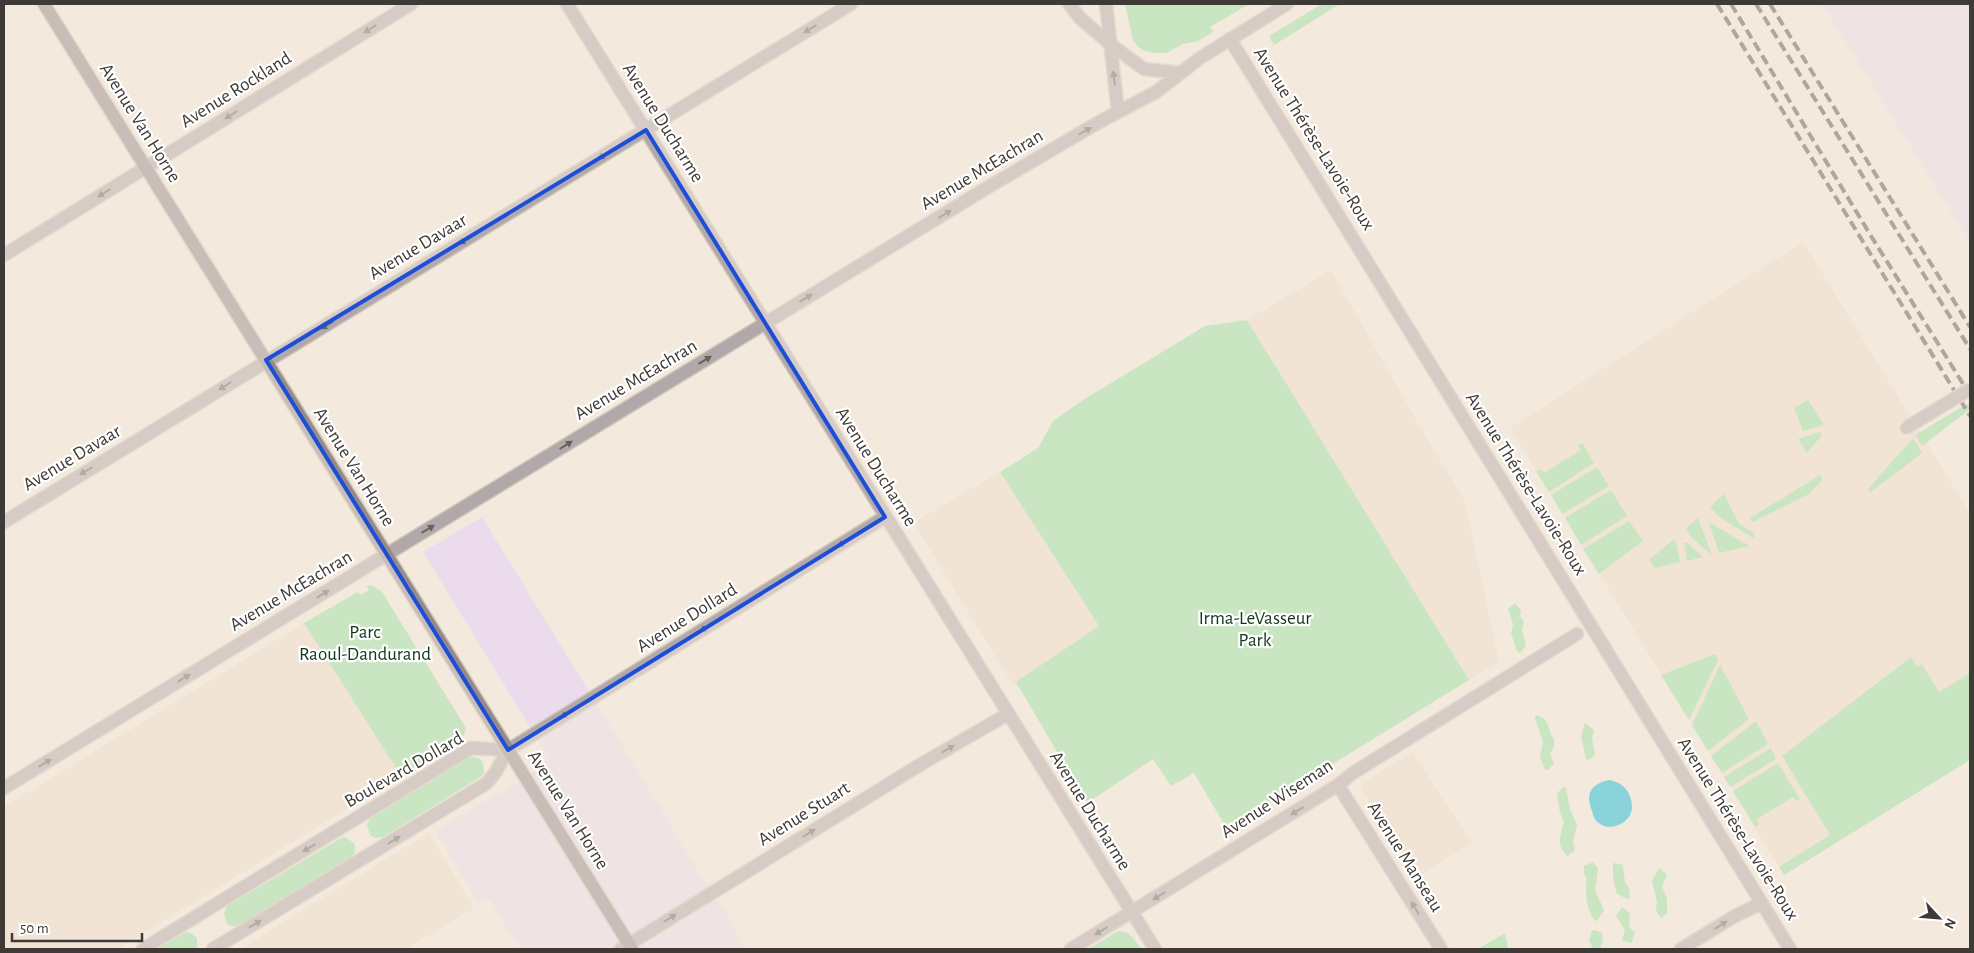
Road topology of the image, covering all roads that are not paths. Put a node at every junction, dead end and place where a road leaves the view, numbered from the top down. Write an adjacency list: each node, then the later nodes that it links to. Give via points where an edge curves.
1 (44, 4): 13 (main road, Avenue Van Horne)
2 (411, 4): 13 (street, Avenue Rockland, one-way to 13)
3 (566, 4): 12 (street, Avenue Ducharme)
4 (851, 4): 12 (street, Avenue Davaar, one-way to 12)
5 (1069, 4): 9 (street)
6 (1106, 4): 9 (street)
7 (1287, 4): 8 (street, Avenue McEachran)
8 (1230, 39): 10 (street, Avenue McEachran); 27 (street, Avenue Thérèse-Lavoie-Roux)
9 (1110, 44): 10 (street, via 1144,69); 11 (street, one-way to 9)
10 (1181, 73): 11 (street, Avenue McEachran)
11 (1118, 112): 15 (street, Avenue McEachran, one-way to 11)
12 (646, 130): 15 (street, Avenue Ducharme); 16 (street, Avenue Davaar, one-way to 16)
13 (146, 167): 14 (street, Avenue Rockland, one-way to 14); 16 (main road, Avenue Van Horne)
14 (4, 255)
15 (764, 323): 19 (street, Avenue Ducharme); 21 (street, Avenue McEachran, one-way to 15)
16 (266, 360): 20 (street, Avenue Davaar, one-way to 20); 21 (main road, Avenue Van Horne)
17 (1970, 389): 18 (street, bridge)
18 (1906, 428)
19 (885, 517): 23 (street, Avenue Ducharme); 24 (street, Avenue Dollard, one-way to 24)
20 (4, 522)
21 (386, 555): 24 (main road, Avenue Van Horne); 26 (street, Avenue McEachran, one-way to 21)
22 (1577, 634): 25 (street, Avenue Wiseman, via 1352,773)
23 (1008, 714): 28 (street, Avenue Ducharme); 29 (street, Avenue Stuart, one-way to 23, via 923,763)
24 (508, 750): 29 (main road, Avenue Van Horne); 30 (street, Boulevard Dollard, one-way to 30, via 471,748); 31 (street, one-way to 24, via 487,783)
25 (1338, 785): 28 (street, Avenue Wiseman, one-way to 28); 34 (street, Avenue Manseau, one-way to 25)
26 (4, 788)
27 (1762, 903): 35 (street, one-way to 27); 36 (street, Avenue Thérèse-Lavoie-Roux)
28 (1132, 913): 32 (street, Avenue Wiseman, one-way to 32); 33 (street, Avenue Ducharme)
29 (627, 948)
30 (143, 949)
31 (213, 949)
32 (1071, 949)
33 (1155, 949)
34 (1441, 949)
35 (1681, 949)
36 (1790, 949)

